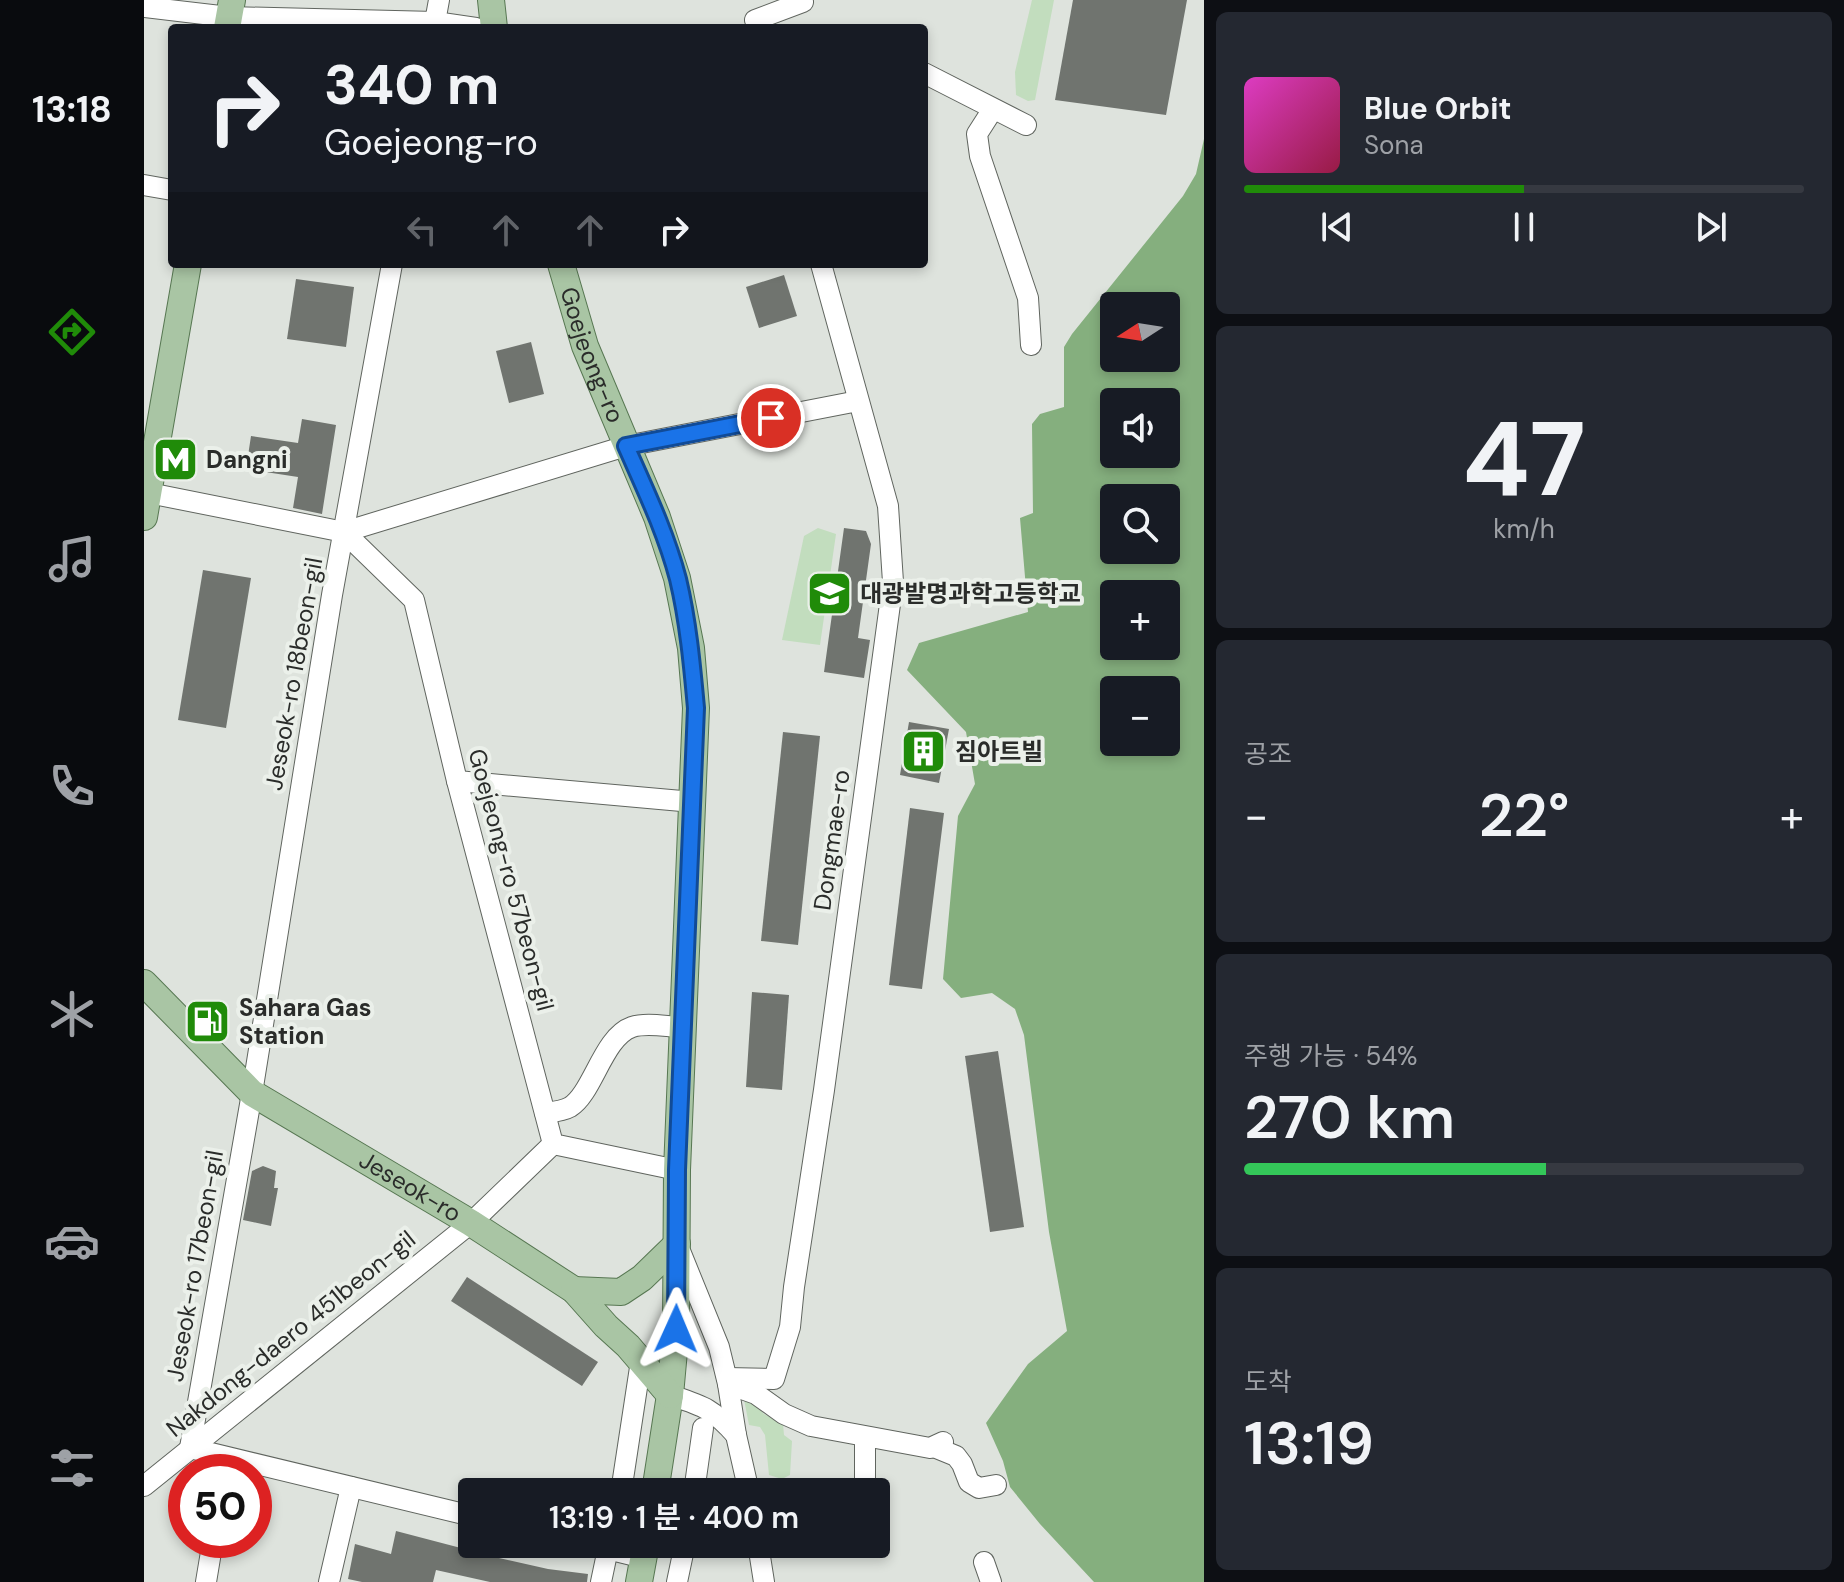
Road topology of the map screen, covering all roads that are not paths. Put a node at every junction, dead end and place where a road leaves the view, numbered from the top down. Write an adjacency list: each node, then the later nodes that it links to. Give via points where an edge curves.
1 (439, 0): 8 (street)
2 (491, 0): 9 (main road)
3 (803, 2): 6 (street)
4 (144, 7): 5 (street)
5 (230, 15): 7 (street)
6 (753, 16)
7 (414, 24)
8 (434, 24)
9 (494, 24)
10 (928, 75): 11 (street)
11 (993, 109): 12 (street); 19 (street, via 977,134 980,156 1028,298)
12 (1026, 125)
13 (144, 185): 14 (street)
14 (168, 189)
15 (187, 268): 22 (main road)
16 (391, 268): 23 (street, Jeseok-ro 18beon-gil)
17 (562, 268): 21 (main road, Goejeong-ro, via 585,346)
18 (822, 268): 20 (street, Dongmae-ro)
19 (1031, 345)
20 (858, 401): 21 (street, Goejeong-ro); 36 (street, Dongmae-ro, via 888,506 891,598 790,1327 774,1379)
21 (626, 446): 23 (street); 25 (main road, Goejeong-ro, via 677,578 691,648 696,708)
22 (145, 501): 23 (street)
23 (344, 532): 24 (street, Goejeong-ro 57beon-gil, via 414,600); 28 (street, Jeseok-ro 18beon-gil)
24 (457, 781): 25 (street); 29 (street, Goejeong-ro 57beon-gil)
25 (693, 802): 27 (main road, Goejeong-ro)
26 (144, 983): 28 (main road, Jeseok-ro)
27 (683, 1027): 29 (street, via 629,1028 571,1107); 31 (main road, Goejeong-ro)
28 (252, 1093): 32 (main road, Jeseok-ro); 41 (street, Jeseok-ro 17beon-gil)
29 (545, 1113): 30 (street, Goejeong-ro 57beon-gil)
30 (553, 1144): 31 (street); 32 (street, Nakdong-daero 451beon-gil)
31 (677, 1170): 33 (main road, Goejeong-ro)
32 (471, 1223): 34 (main road, Jeseok-ro); 41 (street, Nakdong-daero 451beon-gil)
33 (677, 1244): 34 (main road, via 621,1292); 36 (street); 37 (main road, Goejeong-ro)
34 (574, 1290): 35 (main road, Jeseok-ro)
35 (641, 1361): 37 (main road, Jeseok-ro); 44 (street)
36 (728, 1381): 39 (street); 40 (street, via 811,1426)
37 (670, 1395): 39 (street, via 709,1409); 45 (main road, Goejeong-ro)
38 (703, 1428): 46 (street)
39 (736, 1435): 47 (street)
40 (865, 1437): 48 (street); 49 (street, via 930,1448 938,1444 937,1450 956,1456 969,1482 979,1488)
41 (190, 1448): 42 (street); 50 (street, Nakdong-daero 451beon-gil)
42 (208, 1454)
43 (272, 1472): 51 (street)
44 (623, 1478)
45 (657, 1478)
46 (696, 1478)
47 (746, 1478)
48 (865, 1478)
49 (996, 1485)
50 (144, 1486)
51 (351, 1487): 52 (street); 59 (street)
52 (458, 1513)
53 (208, 1558): 58 (street)
54 (606, 1558): 60 (street)
55 (682, 1558): 61 (street)
56 (760, 1558): 62 (street)
57 (984, 1562): 63 (street)
58 (206, 1582)
59 (329, 1582)
60 (601, 1582)
61 (677, 1582)
62 (764, 1582)
63 (991, 1582)

